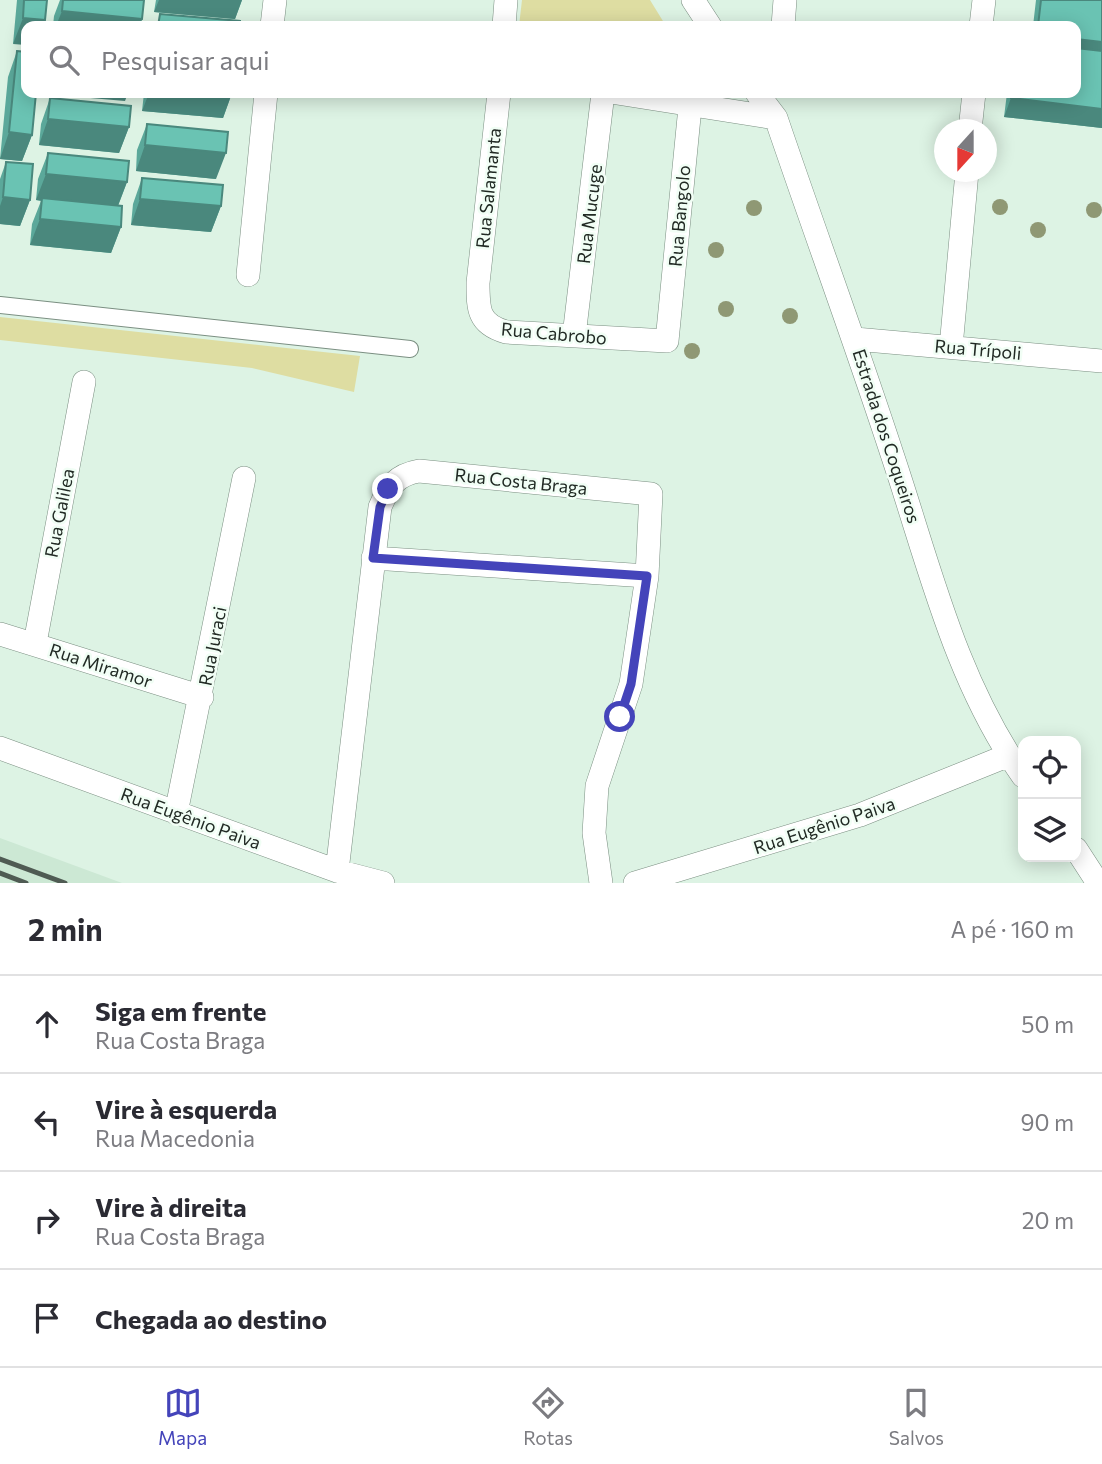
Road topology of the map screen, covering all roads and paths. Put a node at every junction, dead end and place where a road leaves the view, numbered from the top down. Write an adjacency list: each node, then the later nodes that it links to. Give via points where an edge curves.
1 (275, 0): 6 (street)
2 (506, 0): 7 (street)
3 (693, 0): 8 (street)
4 (785, 0): 9 (street)
5 (984, 0): 10 (street)
6 (273, 21)
7 (504, 21)
8 (707, 21)
9 (783, 21)
10 (982, 21)
11 (266, 98): 22 (street)
12 (498, 98): 23 (street, Rua Salamanta)
13 (602, 98): 25 (street, Rua Mucuge)
14 (671, 98): 18 (street)
15 (761, 98): 19 (street, Estrada dos Coqueiros)
16 (778, 98): 19 (street)
17 (974, 98): 20 (street)
18 (692, 100): 19 (street); 27 (street, Rua Bangolo)
19 (776, 118): 26 (street, Estrada dos Coqueiros)
20 (972, 119)
21 (966, 182): 28 (street)
22 (248, 275)
23 (478, 282): 25 (street, Rua Cabrobo, via 478,311 487,325 506,332)
24 (0, 305): 29 (street)
25 (574, 336): 27 (street, Rua Cabrobo)
26 (855, 339): 28 (street, Rua Trípoli); 39 (street, Estrada dos Coqueiros, via 960,663)
27 (667, 341)
28 (951, 347): 30 (street, Rua Trípoli)
29 (410, 349)
30 (1102, 361)
31 (84, 382): 36 (street, Rua Galilea)
32 (244, 478): 37 (street, Rua Juraci)
33 (373, 558): 34 (street); 34 (street, Rua Costa Braga, via 380,507 388,489 406,474 419,471 651,494); 42 (street, Rua Costa Braga)
34 (647, 576): 44 (street, Rua Costa Braga, via 631,684 597,786 594,834)
35 (0, 634): 36 (street, Rua Miramor)
36 (35, 643): 37 (street, Rua Miramor)
37 (202, 697): 41 (street, Rua Juraci)
38 (0, 748): 41 (street, Rua Eugênio Paiva)
39 (1009, 755): 40 (street, Estrada dos Coqueiros); 45 (street, Rua Eugênio Paiva, via 860,815)
40 (1018, 768)
41 (176, 813): 42 (street, Rua Eugênio Paiva)
42 (337, 871): 43 (street, Rua Eugênio Paiva)
43 (383, 883)
44 (601, 883)
45 (635, 883)

